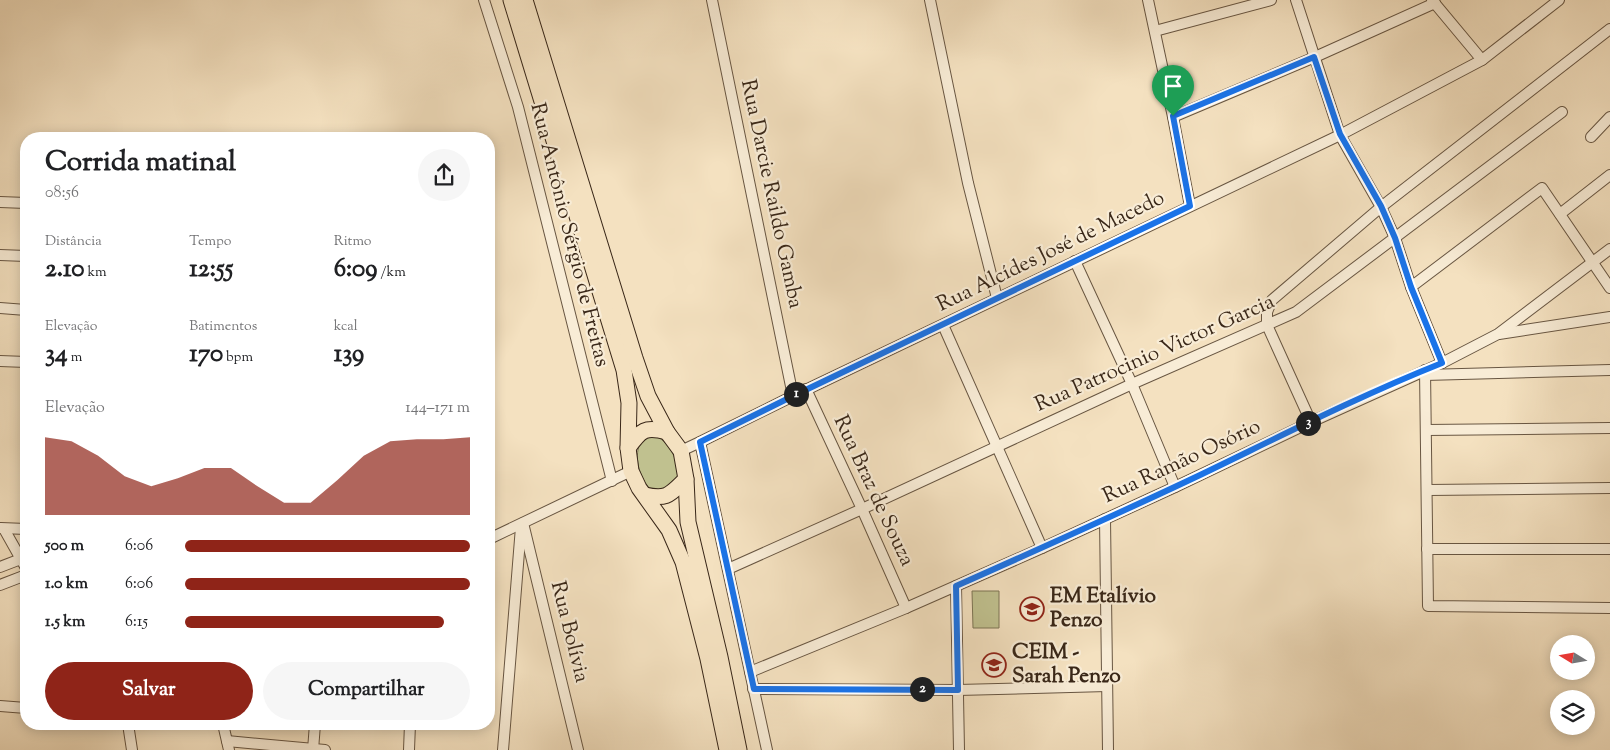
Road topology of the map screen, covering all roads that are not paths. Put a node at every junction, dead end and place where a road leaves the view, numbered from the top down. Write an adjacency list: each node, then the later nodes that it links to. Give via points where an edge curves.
1 (484, 0): 60 (street, Rua Antônio Sérgio de Freitas, via 518,107)
2 (511, 0): 56 (highway, via 624,370 629,403)
3 (525, 0): 53 (highway, via 635,358 648,396)
4 (712, 0): 49 (street, Rua Darcie Raildo Gamba)
5 (930, 0): 34 (street, via 968,183)
6 (1148, 0): 12 (street)
7 (1271, 0): 12 (street)
8 (1296, 0): 13 (street)
9 (1559, 0): 14 (street, Rua Alcídes José de Macedo)
10 (1434, 2): 13 (street); 14 (street)
11 (1610, 29): 24 (street)
12 (1155, 31): 16 (street)
13 (1314, 57): 16 (street); 18 (street)
14 (1482, 60): 18 (street, Rua Alcídes José de Macedo)
15 (1562, 112): 26 (street, Rua Patrocinio Victor Garcia)
16 (1173, 116): 23 (street)
17 (1610, 117): 19 (street)
18 (1340, 134): 23 (street, Rua Alcídes José de Macedo); 24 (street)
19 (1592, 136)
20 (1610, 175): 25 (street)
21 (0, 202): 22 (street)
22 (20, 203)
23 (1190, 206): 30 (street, Rua Alcídes José de Macedo)
24 (1381, 206): 26 (street); 39 (street, via 1272,300)
25 (1560, 214): 31 (street); 32 (street, via 1542,188)
26 (1395, 238): 32 (street); 39 (street, Rua Patrocinio Victor Garcia, via 1296,312)
27 (1610, 250): 31 (street, Rua Ramão Osório)
28 (0, 255): 29 (street)
29 (20, 256)
30 (1075, 261): 34 (street, Rua Alcídes José de Macedo); 47 (street)
31 (1593, 263): 33 (street); 40 (street, Rua Ramão Osório)
32 (1411, 287): 43 (street)
33 (1610, 288)
34 (997, 298): 38 (street, Rua Alcídes José de Macedo)
35 (0, 308): 36 (street)
36 (20, 310)
37 (1610, 318): 40 (street)
38 (943, 325): 48 (street, Rua Alcídes José de Macedo); 55 (street)
39 (1268, 325): 47 (street, Rua Patrocinio Victor Garcia); 50 (street)
40 (1498, 334): 43 (street, Rua Ramão Osório)
41 (0, 361): 42 (street); 44 (street)
42 (20, 362)
43 (1442, 363): 46 (street, Rua Ramão Osório)
44 (0, 370)
45 (1610, 370): 46 (street)
46 (1425, 373): 50 (street, Rua Ramão Osório); 52 (street)
47 (1132, 384): 55 (street, Rua Patrocinio Victor Garcia); 61 (street)
48 (806, 389): 49 (street, Rua Alcídes José de Macedo); 65 (street, Rua Braz de Souza)
49 (793, 396): 54 (street, Rua Alcídes José de Macedo)
50 (1311, 422): 61 (street, Rua Ramão Osório)
51 (1610, 428): 52 (street)
52 (1426, 430): 63 (street)
53 (668, 432): 56 (highway, via 654,428 645,430); 57 (highway)
54 (700, 442): 57 (street, Rua Alcídes José de Macedo); 77 (street)
55 (997, 446): 65 (street, Rua Patrocinio Victor Garcia); 71 (street)
56 (628, 448): 58 (highway)
57 (681, 451): 59 (highway)
58 (631, 470): 60 (street); 64 (highway)
59 (686, 479): 64 (highway, via 670,494 658,498); 101 (highway, via 688,522)
60 (612, 481): 67 (street)
61 (1175, 487): 66 (street, Rua Ramão Osório)
62 (1610, 488): 63 (street)
63 (1428, 490): 73 (street)
64 (645, 495): 100 (highway, via 669,530 682,562 708,659)
65 (862, 509): 77 (street, Rua Patrocinio Victor Garcia); 81 (street, Rua Braz de Souza)
66 (1105, 519): 71 (street, Rua Ramão Osório); 84 (street)
67 (522, 523): 70 (street); 98 (street); 99 (street, Rua Bolívia)
68 (2, 529): 69 (street); 74 (street)
69 (20, 529)
70 (495, 536)
71 (1042, 548): 80 (street, Rua Ramão Osório)
72 (1610, 549): 73 (street)
73 (1427, 550): 82 (street, via 1428,606)
74 (20, 554)
75 (20, 562): 76 (street)
76 (0, 567)
77 (728, 568): 83 (street)
78 (20, 577): 79 (street)
79 (0, 585)
80 (956, 586): 81 (street, Rua Ramão Osório); 86 (street)
81 (906, 608): 83 (street, Rua Ramão Osório)
82 (1610, 608)
83 (750, 672): 85 (street)
84 (1107, 686): 86 (street); 104 (street)
85 (754, 689): 86 (street); 102 (street)
86 (958, 690): 103 (street)
87 (0, 706): 88 (street)
88 (20, 708)
89 (129, 730): 95 (street)
90 (224, 730): 93 (street)
91 (315, 730): 94 (street)
92 (410, 730): 97 (street)
93 (228, 746): 94 (street)
94 (313, 749): 96 (street)
95 (132, 750)
96 (325, 750)
97 (409, 750)
98 (502, 750)
99 (578, 750)
100 (727, 750)
101 (739, 750)
102 (767, 750)
103 (959, 750)
104 (1108, 750)

